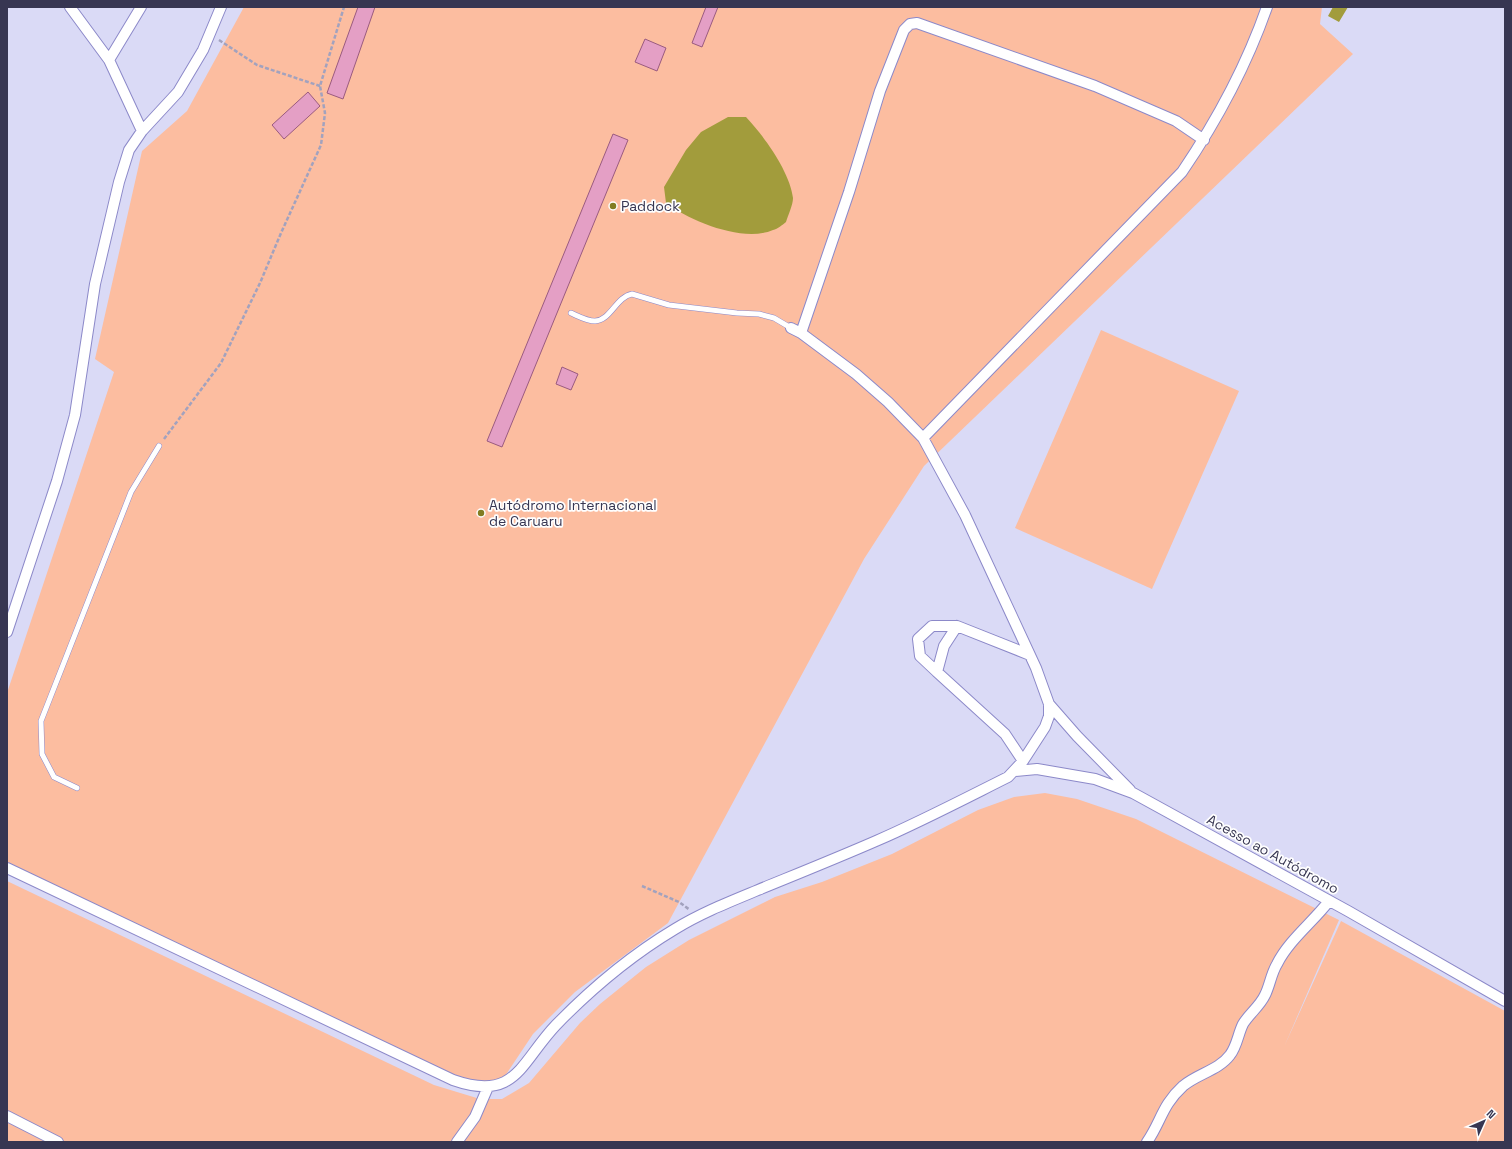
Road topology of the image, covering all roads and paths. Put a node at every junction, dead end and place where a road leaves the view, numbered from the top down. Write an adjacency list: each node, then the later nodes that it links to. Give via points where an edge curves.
1 (70, 7): 7 (street)
2 (141, 7): 7 (street)
3 (220, 7): 6 (street)
4 (344, 7): 8 (path)
5 (1267, 7): 10 (street, via 1249,54)
6 (208, 35): 8 (path, via 257,65); 9 (street, via 203,50 178,92)
7 (109, 60): 9 (street)
8 (320, 86): 15 (path, via 325,114 321,145 260,283 221,363)
9 (142, 131): 17 (street, via 129,150 119,182 95,284 74,415 59,474)
10 (1204, 140): 13 (street, via 1176,121 1088,84 917,23 910,24 902,29 880,90 849,192); 14 (street, via 1182,172)
11 (571, 313): 12 (lane, via 596,321 626,295 632,294 669,305 759,314 774,318)
12 (791, 328): 13 (street)
13 (801, 333): 14 (street, via 856,374)
14 (923, 438): 18 (street, via 965,515)
15 (159, 446): 23 (lane, via 131,492 41,721 42,754 54,777)
16 (958, 626): 18 (street); 19 (street, via 944,646); 19 (street, via 932,626 918,639 920,656)
17 (7, 632)
18 (1030, 655): 20 (street)
19 (937, 672): 21 (street, via 1005,734)
20 (1049, 704): 21 (street, via 1049,716 1045,727); 24 (street)
21 (1023, 761): 22 (street)
22 (1015, 771): 24 (street, Acesso ao Autódromo, via 1037,769 1094,779); 28 (street, via 1008,777 877,841)
23 (77, 788)
24 (1133, 793): 27 (street, Acesso ao Autódromo)
25 (7, 868): 30 (street, via 453,1080)
26 (642, 886): 28 (path, via 679,902)
27 (1329, 901): 29 (street, Acesso ao Autódromo); 34 (street, via 1277,963 1265,997 1243,1024 1236,1047 1230,1056 1220,1065 1193,1078 1168,1101)
28 (698, 916): 30 (street, via 674,929 619,967 586,994 559,1022 512,1078)
29 (1505, 1001)
30 (488, 1087): 33 (street, via 475,1117)
31 (7, 1116): 32 (street)
32 (58, 1142)
33 (457, 1142)
34 (1147, 1142)

